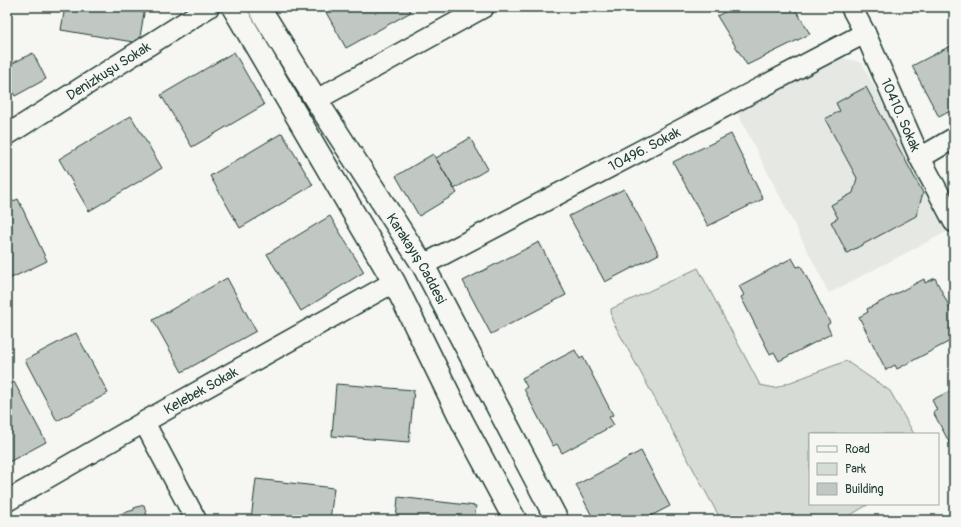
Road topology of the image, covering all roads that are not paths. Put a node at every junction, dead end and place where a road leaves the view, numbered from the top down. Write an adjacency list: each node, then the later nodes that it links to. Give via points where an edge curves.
1 (209, 7): 8 (street, Denizkuşu Sokak)
2 (233, 7): 13 (main road)
3 (259, 7): 7 (main road, Karakayış Caddesi)
4 (851, 7): 6 (street, 10410. Sokak)
5 (479, 8): 7 (street)
6 (865, 33): 10 (street, 10410. Sokak); 12 (street, 10496. Sokak)
7 (316, 100): 12 (main road, Karakayış Caddesi)
8 (7, 135)
9 (954, 138): 10 (street)
10 (920, 158): 11 (street, 10410. Sokak)
11 (954, 222)
12 (423, 265): 18 (main road, Karakayış Caddesi)
13 (394, 282): 14 (street, Kelebek Sokak); 17 (main road, via 463,423)
14 (144, 422): 15 (street, Kelebek Sokak); 16 (street)
15 (7, 501)
16 (196, 520)
17 (515, 520)
18 (557, 520)

